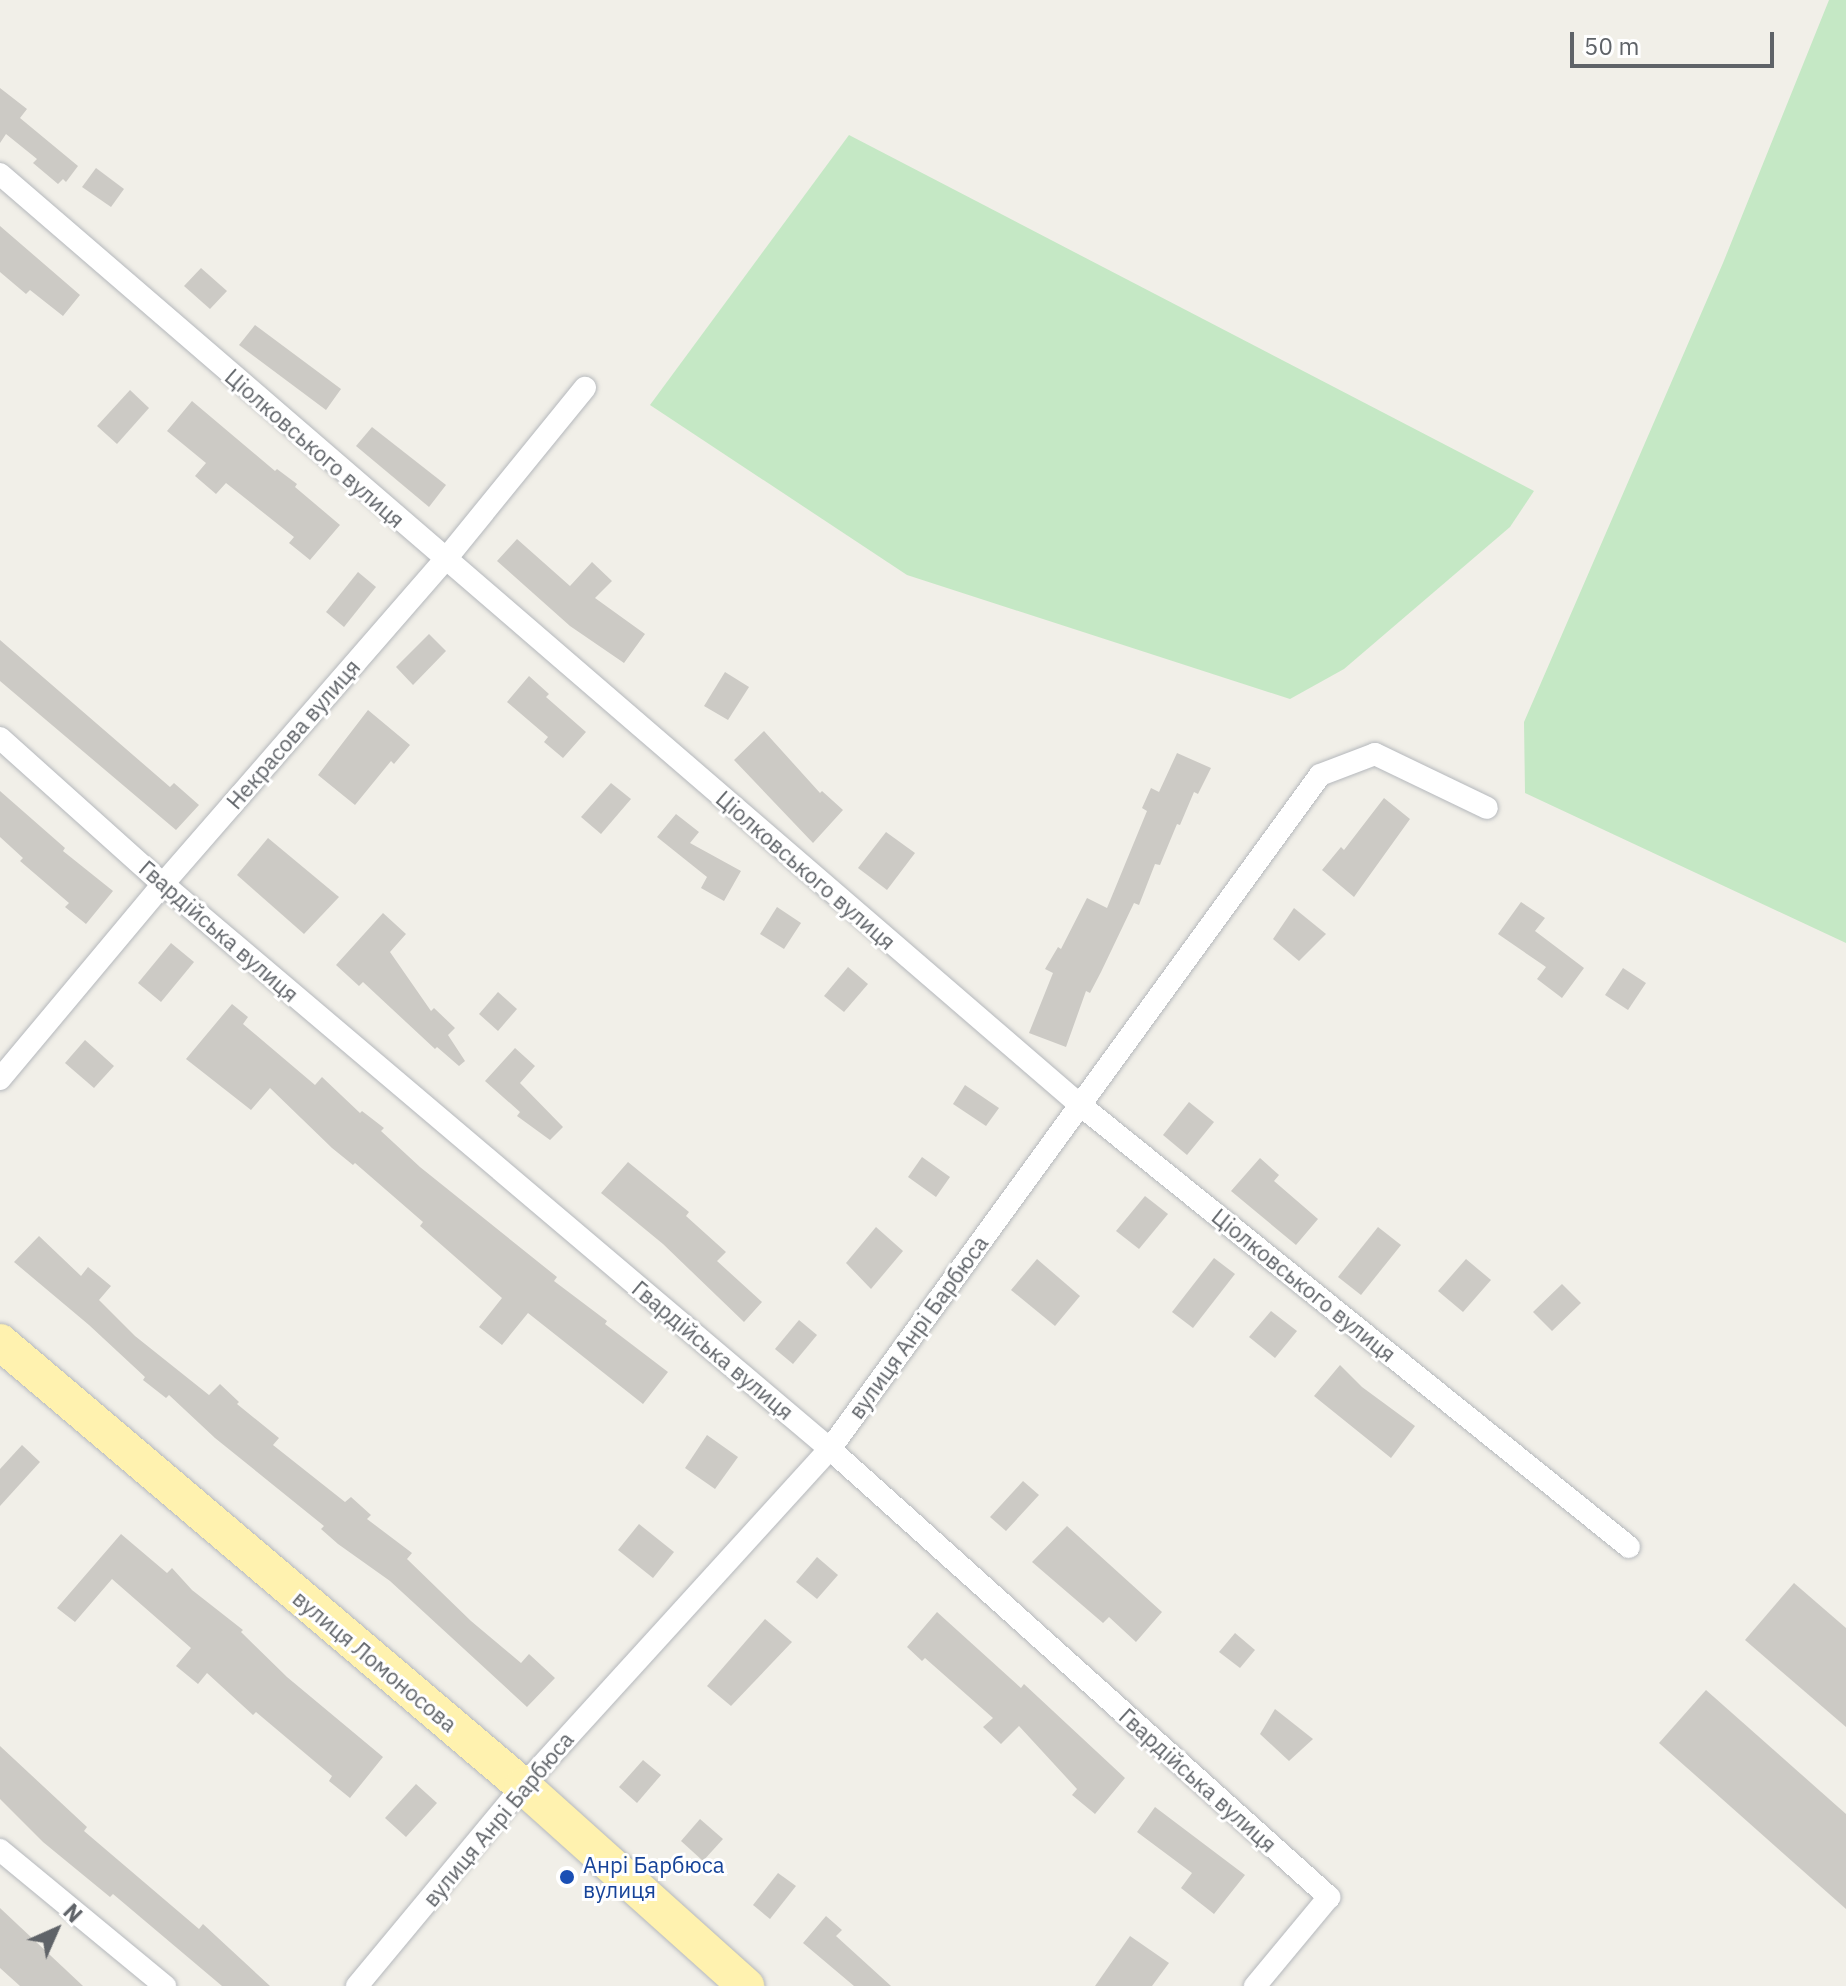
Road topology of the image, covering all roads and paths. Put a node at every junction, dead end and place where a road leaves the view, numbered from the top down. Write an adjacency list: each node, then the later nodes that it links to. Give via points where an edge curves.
1 (0, 174): 3 (street, Ціолковського вулиця)
2 (585, 388): 3 (street, Некрасова вулиця)
3 (445, 560): 6 (street, Некрасова вулиця); 8 (street, Ціолковського вулиця)
4 (0, 738): 6 (street, Гвардійська вулиця)
5 (1487, 808): 8 (street, вулиця Анрі Барбюса, via 1375,754 1320,775)
6 (163, 884): 7 (street, Некрасова вулиця); 10 (street, Гвардійська вулиця)
7 (0, 1079)
8 (1079, 1104): 10 (street, вулиця Анрі Барбюса); 11 (street, Ціолковського вулиця)
9 (0, 1342): 12 (main road, вулиця Ломоносова)
10 (830, 1449): 12 (street, вулиця Анрі Барбюса); 17 (street, Гвардійська вулиця, via 1329,1897)
11 (1629, 1547)
12 (523, 1786): 15 (street, вулиця Анрі Барбюса); 16 (main road, вулиця Ломоносова)
13 (0, 1850): 14 (street)
14 (165, 1986)
15 (357, 1986)
16 (746, 1986)
17 (1255, 1986)

